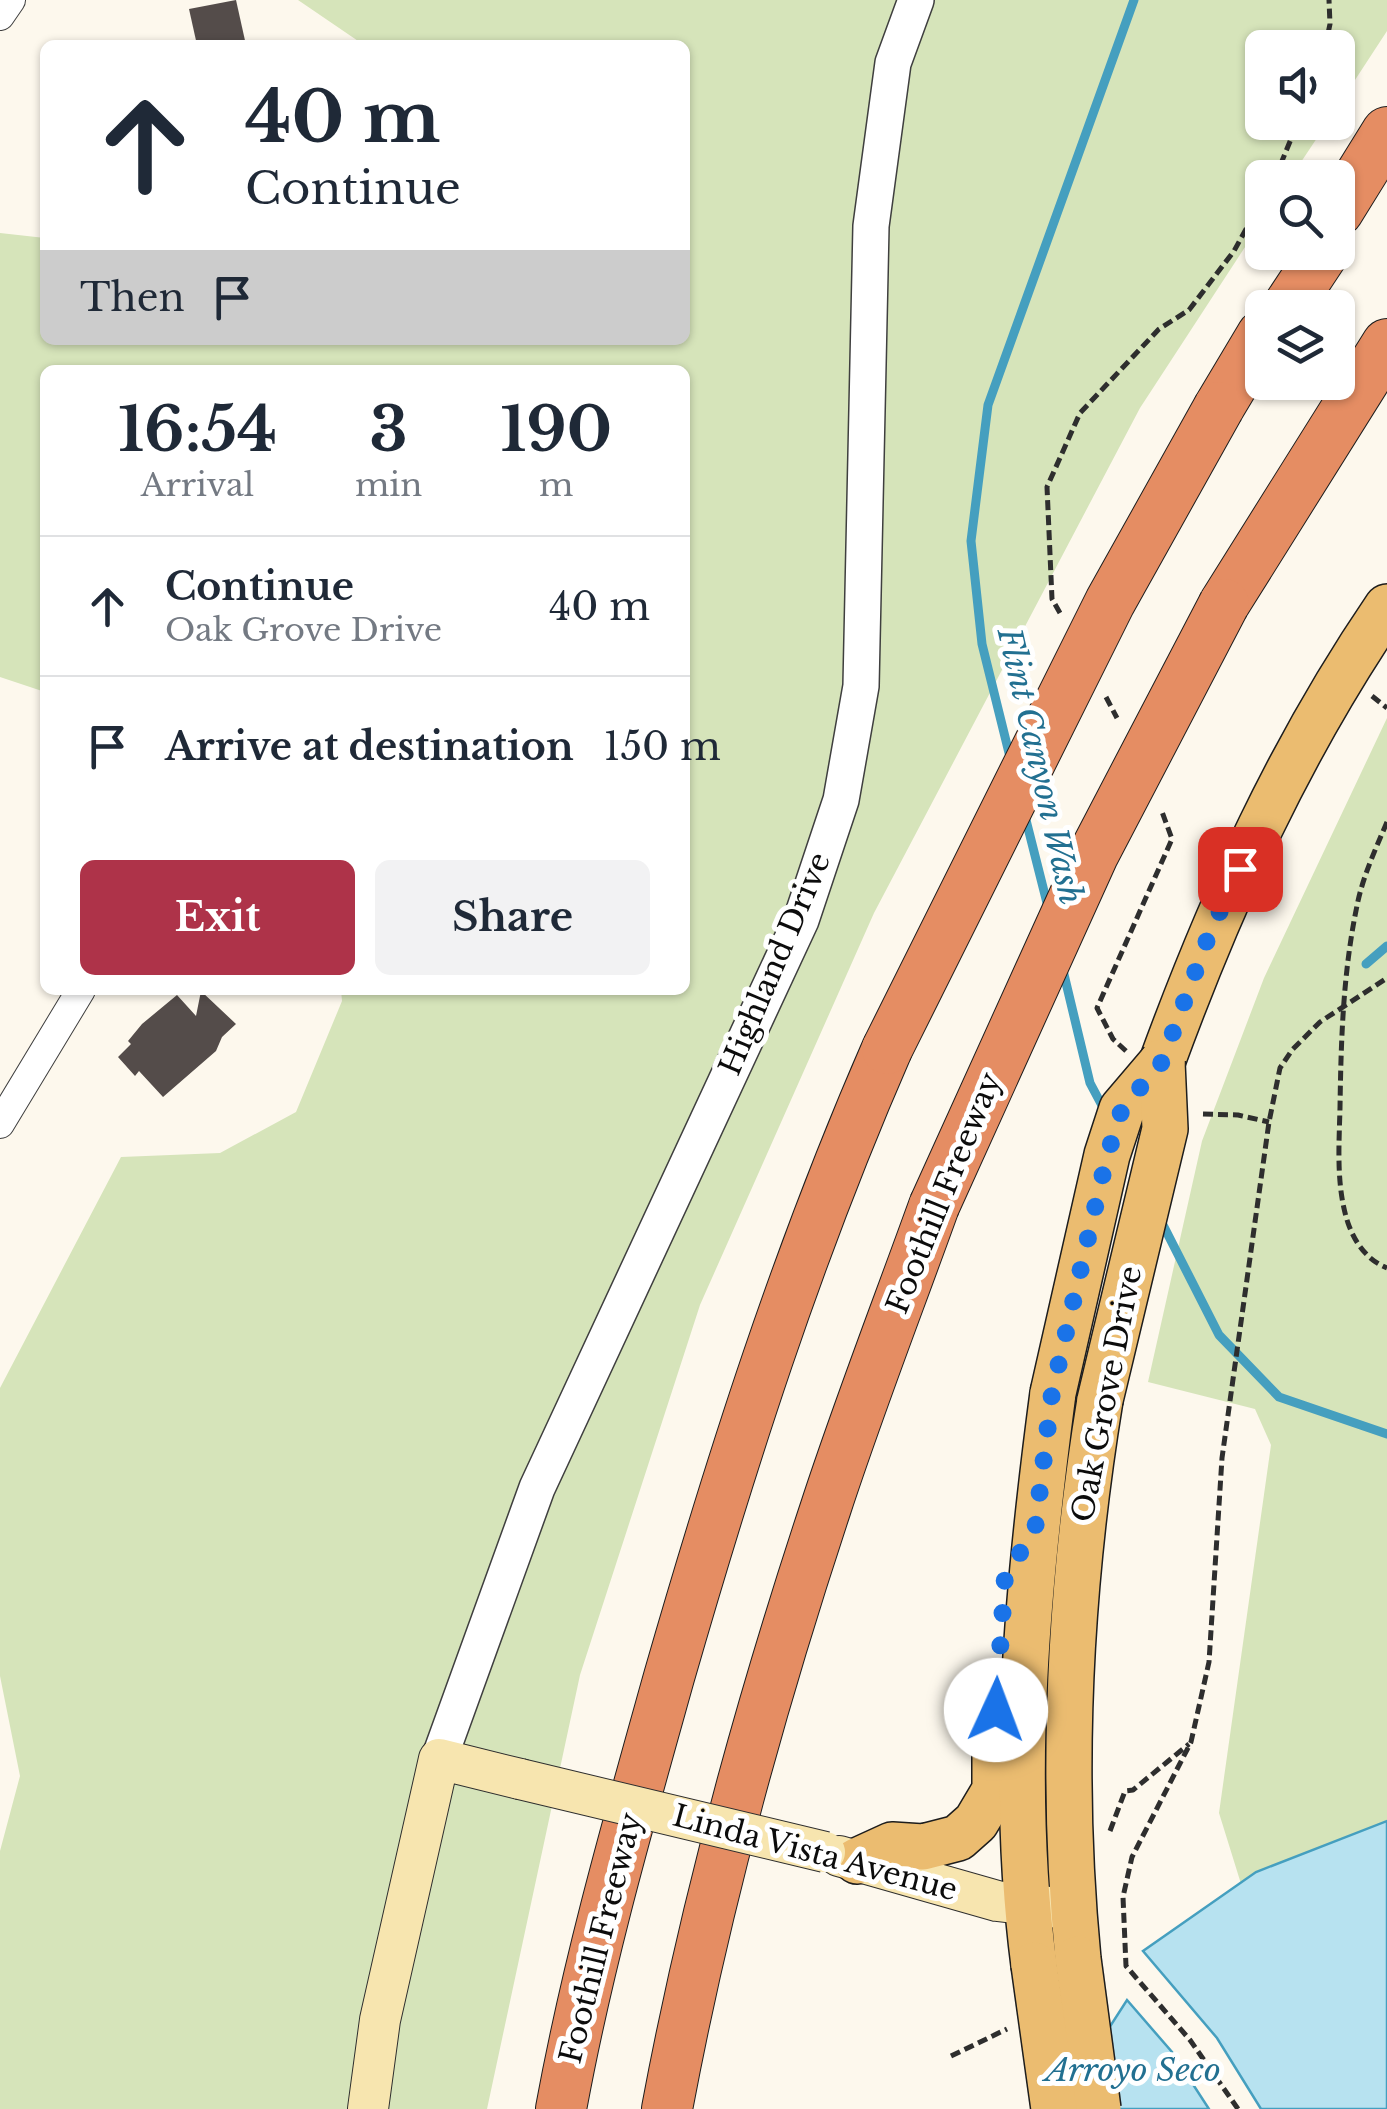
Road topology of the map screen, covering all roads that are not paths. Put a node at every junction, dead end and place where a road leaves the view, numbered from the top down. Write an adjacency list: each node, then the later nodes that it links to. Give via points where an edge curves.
1 (11, 0): 3 (street)
2 (916, 0): 17 (street, Highland Drive, via 893,62 871,226 861,686 841,800 800,920 537,1488)
3 (0, 16)
4 (1387, 132): 6 (highway)
5 (1387, 162): 7 (highway)
6 (1355, 184)
7 (1355, 208)
8 (1387, 344): 23 (highway, Foothill Freeway, bridge, via 1224,604 1093,855 934,1206 826,1507 756,1740 692,1978)
9 (1245, 363): 11 (highway)
10 (1245, 368): 11 (highway, Foothill Freeway)
11 (1219, 407): 22 (highway, Foothill Freeway, bridge, via 1110,602 887,1050 783,1305 611,1878)
12 (1387, 606): 14 (main road, Oak Grove Drive, via 1342,672 1270,806 1210,932)
13 (78, 995): 15 (street)
14 (1162, 1062): 16 (main road, Oak Grove Drive, bridge, via 1122,1109 1107,1156 1052,1393); 20 (main road, Oak Grove Drive, bridge, via 1165,1129 1100,1400 1082,1512 1072,1664)
15 (0, 1124)
16 (1035, 1530): 18 (main road, via 1005,1576 994,1790 976,1822 958,1838 923,1848 892,1845); 19 (main road, Oak Grove Drive, via 1024,1674)
17 (439, 1759): 18 (main road, Linda Vista Avenue, bridge); 21 (main road, via 380,2020)
18 (841, 1856): 19 (main road, Linda Vista Avenue)
19 (1026, 1904): 20 (main road, Linda Vista Avenue); 24 (main road, Oak Grove Drive, bridge)
20 (1073, 1909): 25 (main road, Oak Grove Drive, bridge)
21 (368, 2109)
22 (561, 2109)
23 (667, 2109)
24 (1054, 2109)
25 (1098, 2109)

